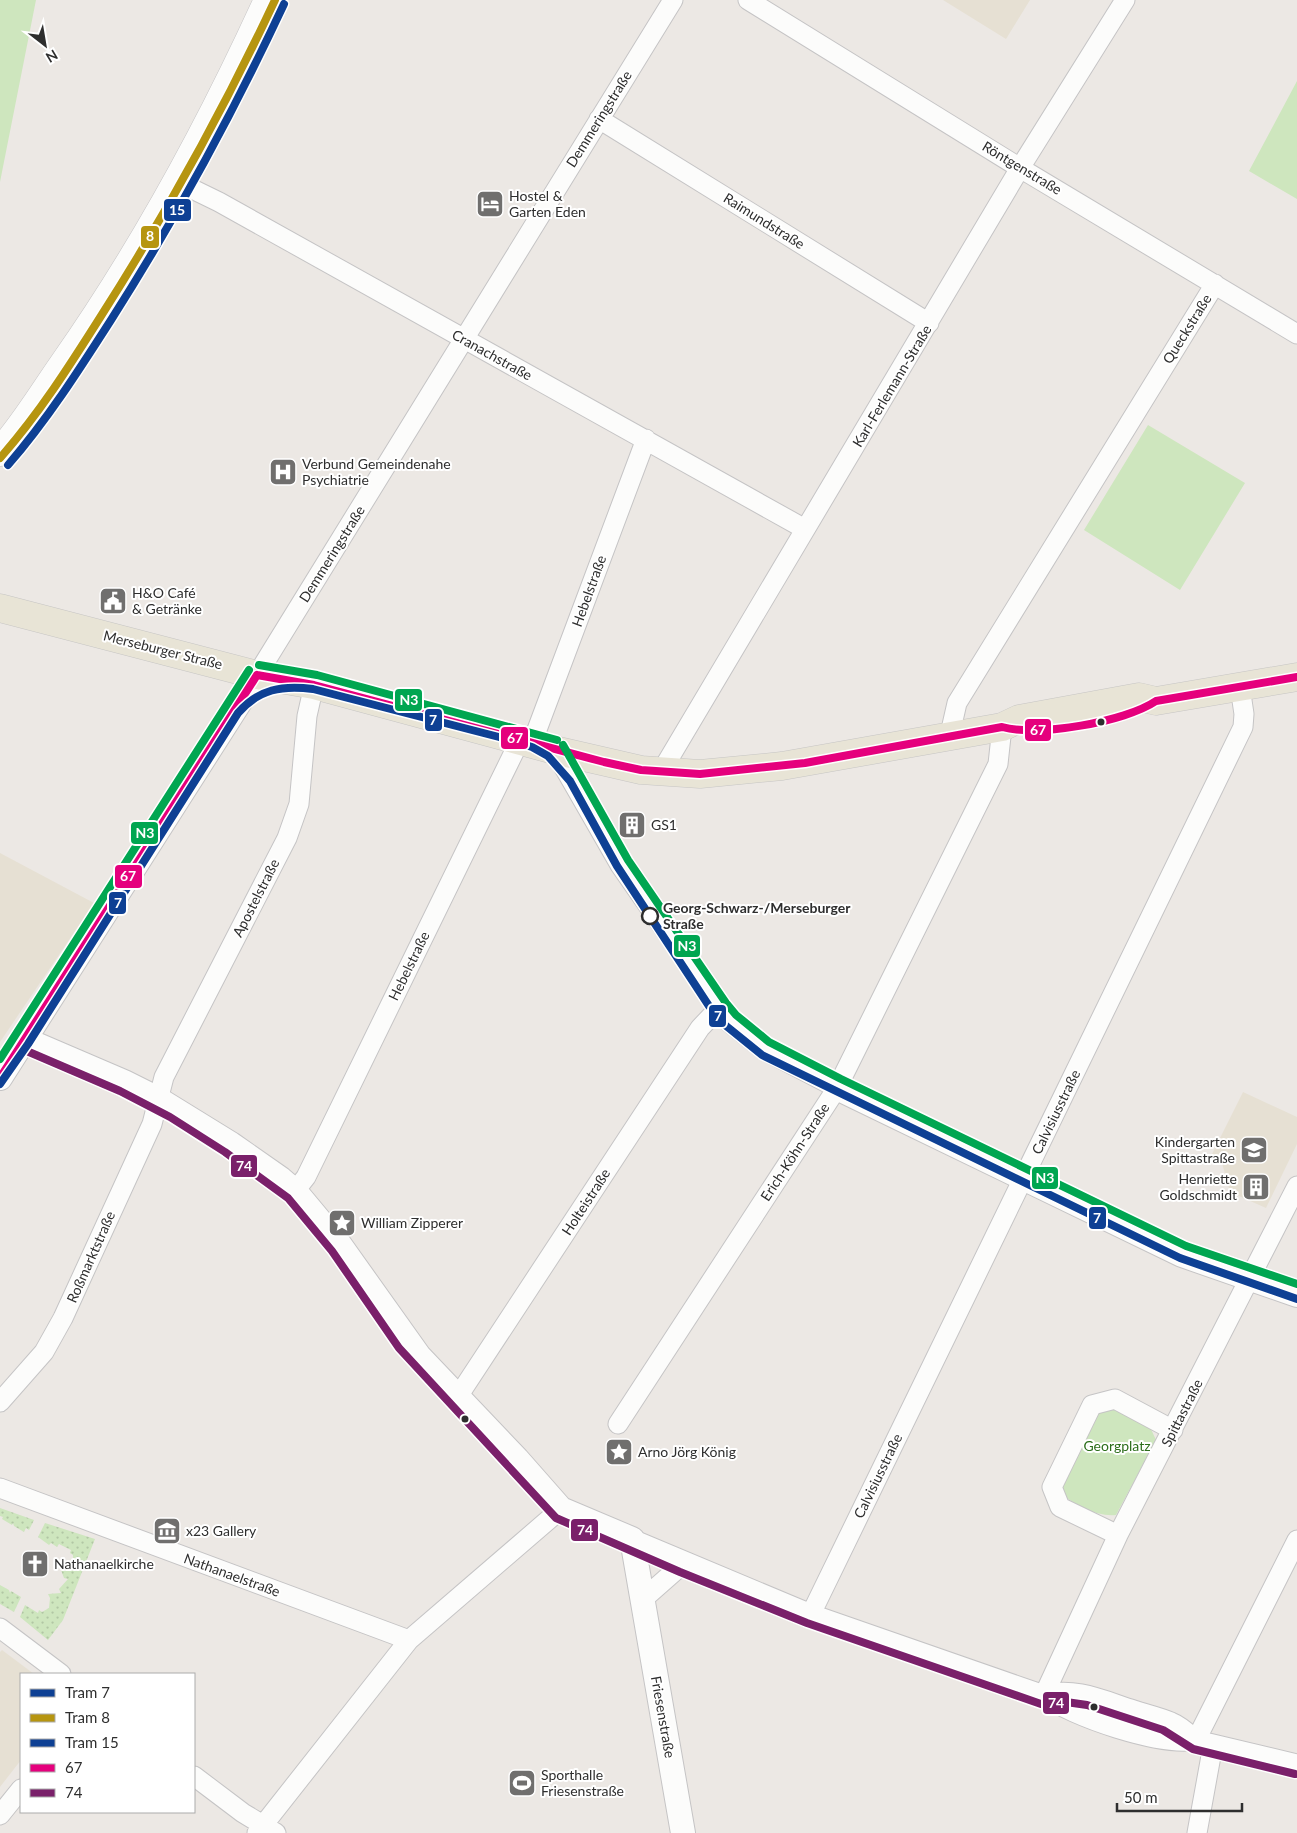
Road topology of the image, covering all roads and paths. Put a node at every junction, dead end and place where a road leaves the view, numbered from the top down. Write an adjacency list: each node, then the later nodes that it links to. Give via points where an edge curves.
1 (268, 0): 7 (main road)
2 (673, 0): 5 (street, Demmeringstraße)
3 (748, 0): 6 (street, Röntgenstraße)
4 (1125, 0): 6 (street, Karl-Ferlemann-Straße)
5 (599, 119): 9 (street, Raimundstraße); 11 (street, Demmeringstraße)
6 (1020, 168): 8 (street, Röntgenstraße); 9 (street, Karl-Ferlemann-Straße)
7 (178, 182): 11 (street, Cranachstraße); 13 (main road, via 98,314)
8 (1215, 284): 10 (street, Röntgenstraße); 21 (street, Queckstraße, via 957,703 952,725)
9 (929, 323): 14 (street, Karl-Ferlemann-Straße)
10 (1297, 334)
11 (463, 339): 12 (street, Cranachstraße); 16 (street, Demmeringstraße)
12 (646, 439): 14 (street, Cranachstraße); 22 (street, Hebelstraße)
13 (1, 451)
14 (805, 529): 23 (street, Karl-Ferlemann-Straße)
15 (0, 608): 16 (main road, Merseburger Straße)
16 (257, 675): 18 (main road, Merseburger Straße); 25 (street, Demmeringstraße)
17 (1297, 677): 19 (main road, Merseburger Straße)
18 (314, 686): 22 (main road, Merseburger Straße); 28 (street, Apostelstraße, via 307,716 299,804 288,838 164,1077)
19 (1240, 687): 20 (main road, Merseburger Straße, via 1156,701 1144,709 1058,728 1011,732); 29 (street, Calvisiusstraße, via 1243,727)
20 (1002, 727): 21 (main road, Merseburger Straße); 27 (street, Erich-Köhn-Straße, via 998,764)
21 (954, 736): 23 (main road, Merseburger Straße, via 782,766 700,774)
22 (536, 744): 23 (main road, Merseburger Straße); 24 (street); 31 (street, Hebelstraße, via 306,1177)
23 (661, 772)
24 (718, 1009): 27 (street, via 764,1050); 34 (street, Holteistraße, via 700,1028)
25 (26, 1040): 26 (street, Demmeringstraße); 28 (street)
26 (0, 1078)
27 (837, 1088): 29 (street); 36 (street, Erich-Köhn-Straße)
28 (158, 1099): 31 (street, via 231,1144); 35 (street, Roßmarktstraße, via 152,1124 63,1318 44,1352)
29 (1024, 1179): 32 (street, via 1182,1256); 45 (street, Calvisiusstraße)
30 (1297, 1186): 32 (street, Spittastraße)
31 (295, 1190): 34 (street, via 340,1245 406,1341)
32 (1250, 1279): 33 (street); 37 (street, Spittastraße)
33 (1297, 1295)
34 (457, 1398): 39 (street)
35 (0, 1402)
36 (618, 1424)
37 (1173, 1430): 40 (street, Spittastraße); 40 (street, via 1115,1399 1092,1405 1052,1486 1060,1507)
38 (0, 1488): 47 (street, Nathanaelstraße)
39 (560, 1509): 41 (street); 47 (street)
40 (1118, 1535): 49 (street, Spittastraße)
41 (632, 1539): 43 (street); 44 (street, Friesenstraße)
42 (1297, 1540): 50 (street)
43 (684, 1563): 44 (street); 45 (street)
44 (642, 1600): 56 (street, Friesenstraße)
45 (810, 1614): 49 (street)
46 (0, 1628): 48 (street)
47 (409, 1640): 55 (street)
48 (60, 1673)
49 (1044, 1696): 50 (street, via 1090,1720 1127,1731)
50 (1204, 1743): 51 (street); 57 (street)
51 (1297, 1764)
52 (195, 1777): 55 (street)
53 (20, 1790): 54 (street)
54 (0, 1815)
55 (265, 1830)
56 (683, 1833)
57 (1197, 1833)

